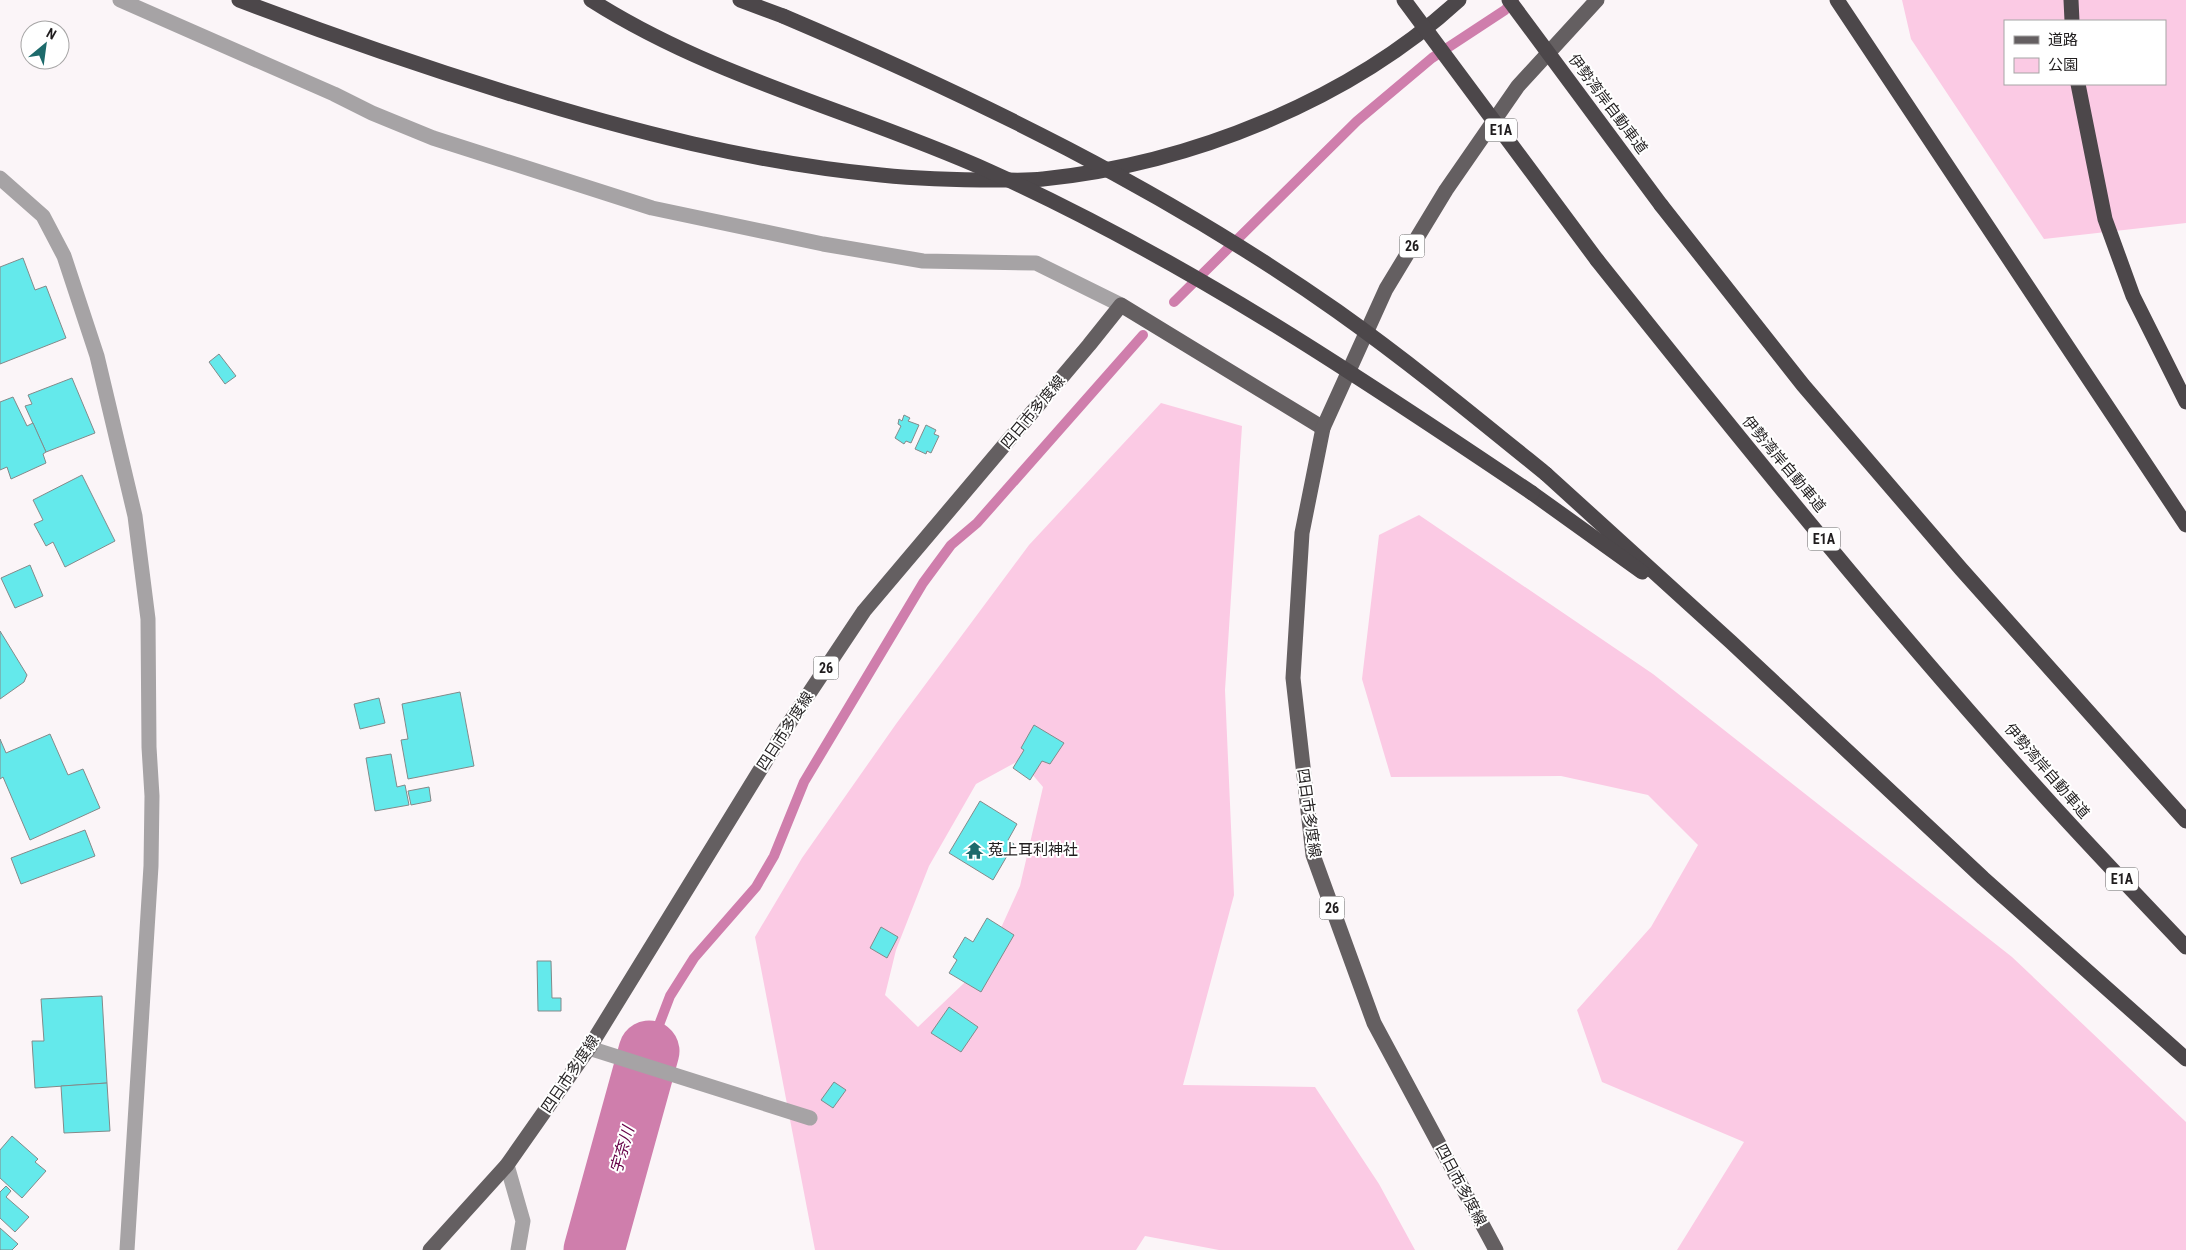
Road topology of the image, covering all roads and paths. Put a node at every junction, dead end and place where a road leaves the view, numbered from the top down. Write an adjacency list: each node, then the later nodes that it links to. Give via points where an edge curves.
1 (120, 0): 14 (street, via 334,94 372,114 433,138 643,205 823,244 923,261 1036,263)
2 (239, 0): 6 (highway, bridge, via 422,67 561,110 696,146 818,169 929,180 1041,180 1147,162 1225,138 1298,107 1370,68)
3 (591, 0): 18 (highway, bridge, via 671,44 989,171 1097,222 1199,278 1306,342 1532,493 1636,567)
4 (740, 0): 18 (highway, bridge, via 906,69 1014,121 1122,178 1226,239 1336,311 1441,389 1546,474)
5 (1404, 0): 20 (highway, 伊勢湾岸自動車道 / E1A, bridge, via 1597,260 1742,442 2058,811)
6 (1459, 0)
7 (1509, 0): 19 (highway, 伊勢湾岸自動車道, bridge, via 1661,205 1804,385)
8 (1598, 0): 16 (main road, 四日市多度線 / 26, via 1518,86 1446,190 1386,289)
9 (1837, 0): 17 (highway)
10 (2071, 0): 11 (highway)
11 (2072, 20)
12 (2078, 85): 15 (highway, via 2105,219 2133,296)
13 (0, 178): 25 (street, via 43,216 64,256 97,356 135,516 148,619 151,866)
14 (1121, 305): 16 (main road); 21 (main road, 四日市多度線 / 26, via 864,611 786,728)
15 (2186, 402)
16 (1323, 428): 28 (main road, 四日市多度線 / 26, via 1302,532 1292,678 1313,855 1374,1023)
17 (2186, 525)
18 (1731, 642): 22 (highway, via 1983,878)
19 (2186, 821)
20 (2186, 948)
21 (589, 1048): 23 (street); 24 (main road, 四日市多度線 / 26)
22 (2186, 1059)
23 (810, 1118)
24 (507, 1165): 26 (main road, 四日市多度線 / 26); 27 (street, via 523,1221)
25 (127, 1250)
26 (430, 1250)
27 (518, 1250)
28 (1496, 1250)

